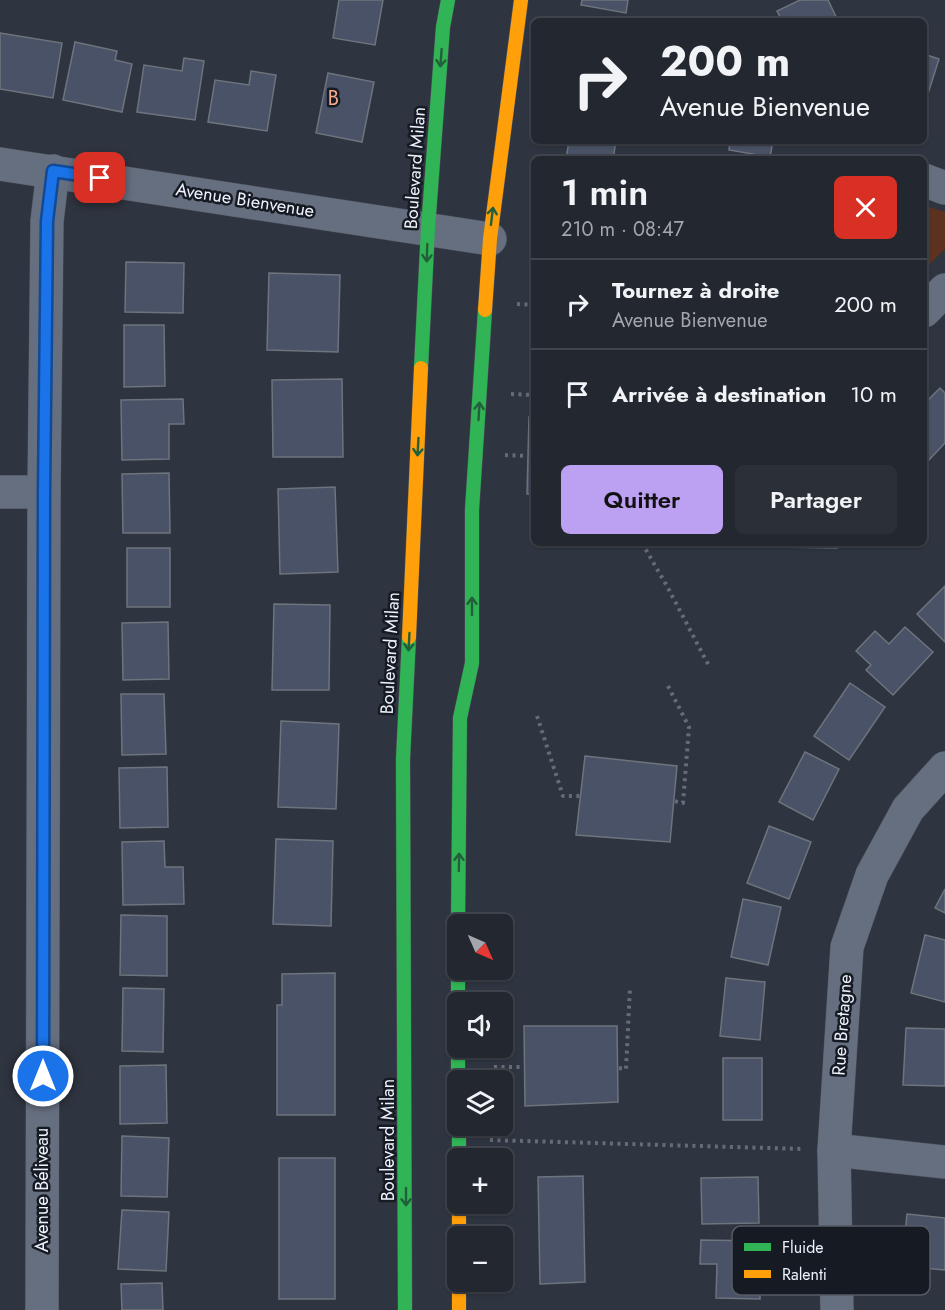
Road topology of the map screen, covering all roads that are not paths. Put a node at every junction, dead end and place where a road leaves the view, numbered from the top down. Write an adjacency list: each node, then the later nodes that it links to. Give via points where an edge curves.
1 (448, 0): 7 (main road, Boulevard Milan, one-way to 7)
2 (521, 0): 8 (main road, one-way to 2)
3 (0, 164): 4 (street, Avenue Bienvenue)
4 (53, 171): 7 (street, Avenue Bienvenue); 12 (street, Avenue Béliveau, via 47,221)
5 (927, 181): 6 (street)
6 (945, 188)
7 (428, 228): 8 (street, Avenue Bienvenue); 21 (main road, Boulevard Milan, one-way to 21, via 403,759)
8 (490, 239): 14 (main road, one-way to 8, via 460,718 472,663 472,510)
9 (945, 290): 10 (street)
10 (927, 308)
11 (0, 492): 12 (street)
12 (44, 492): 20 (street, Avenue Béliveau)
13 (945, 768): 15 (street, Rue Bretagne, via 908,809 872,875 847,947)
14 (458, 914)
15 (834, 1150): 16 (street); 17 (street, Rue Bretagne)
16 (945, 1162)
17 (835, 1226)
18 (459, 1292): 22 (main road)
19 (837, 1295): 23 (street, Rue Bretagne)
20 (42, 1310)
21 (405, 1310)
22 (459, 1310)
23 (837, 1310)

